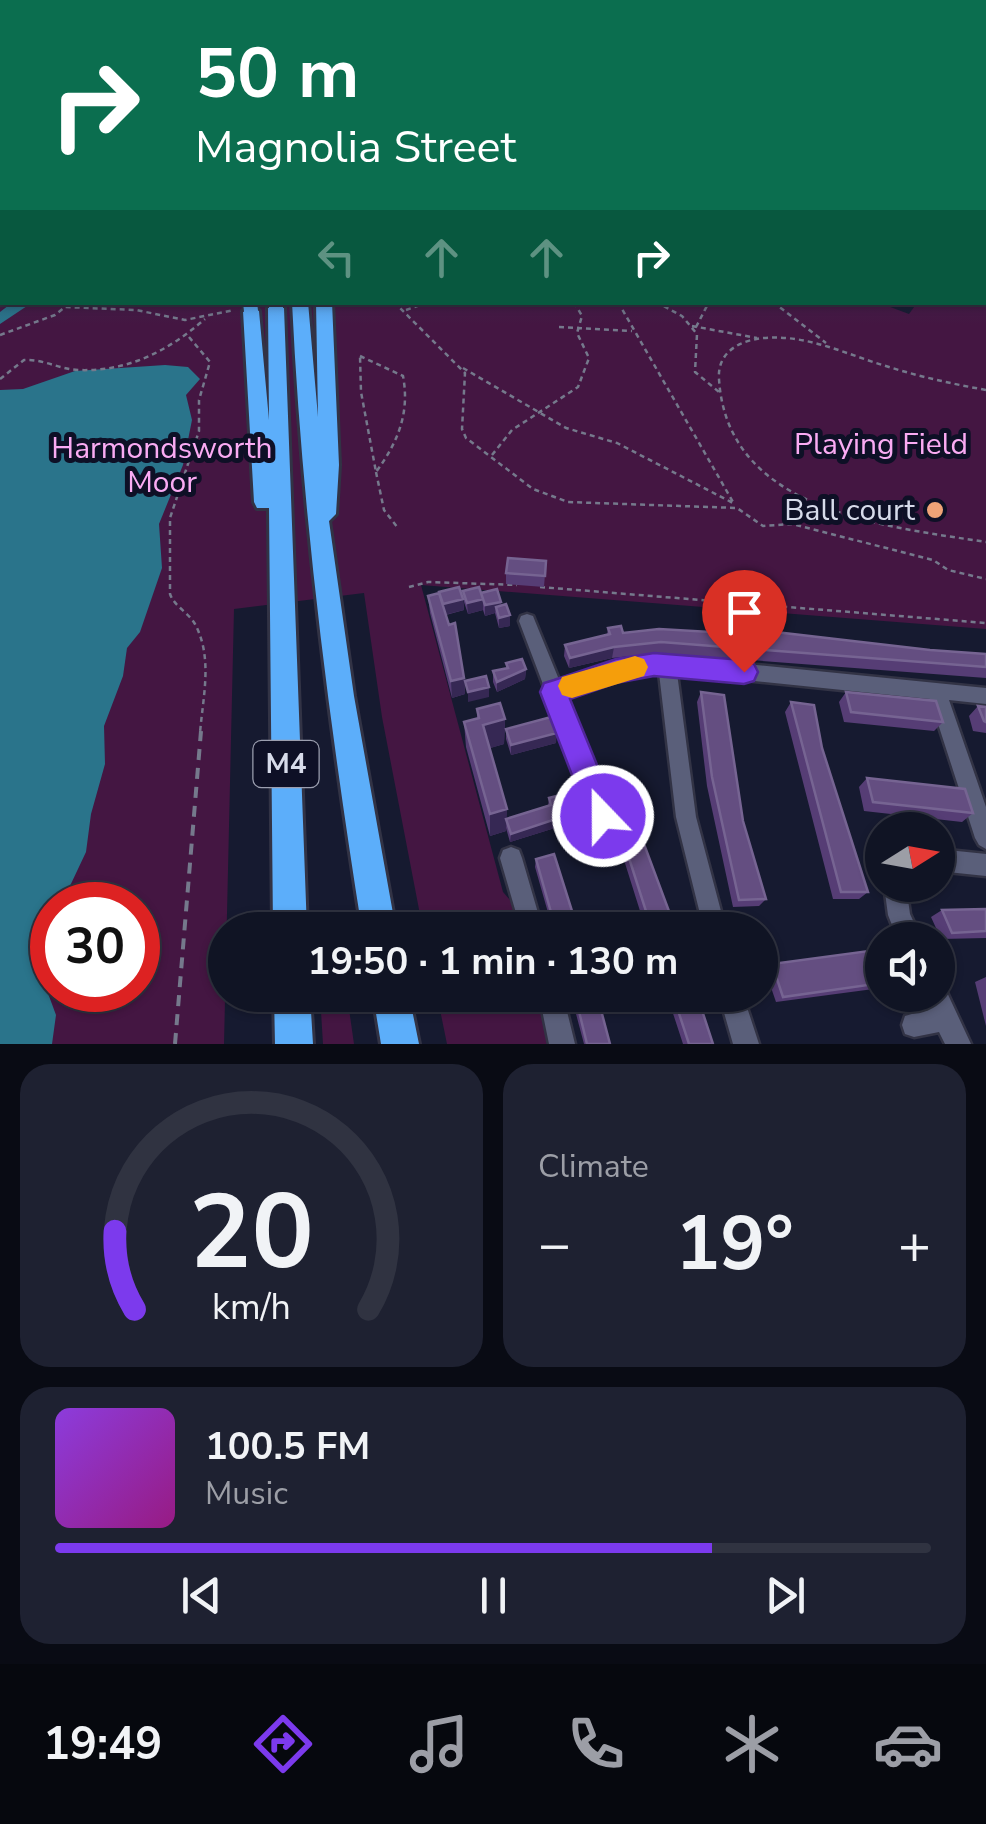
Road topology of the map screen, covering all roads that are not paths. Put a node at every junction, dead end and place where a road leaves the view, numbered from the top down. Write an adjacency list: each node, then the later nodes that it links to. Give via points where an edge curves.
1 (276, 305): 6 (highway, M4)
2 (300, 305): 5 (highway, M4)
3 (324, 305): 5 (highway, via 329,465)
4 (250, 307): 6 (highway, via 266,516)
5 (322, 550): 18 (highway, M4)
6 (281, 599): 17 (highway, M4)
7 (527, 622): 9 (street)
8 (667, 664): 9 (street, via 616,671); 10 (street); 20 (street, via 686,818)
9 (554, 692): 12 (street)
10 (937, 692): 11 (street); 13 (street)
11 (986, 696)
12 (603, 816)
13 (986, 838)
14 (511, 858): 19 (street)
15 (955, 862): 16 (street)
16 (986, 865)
17 (290, 912)
18 (376, 912)
19 (527, 912)
20 (710, 912)
21 (293, 1012): 28 (highway)
22 (394, 1012): 29 (highway)
23 (554, 1012): 30 (street)
24 (736, 1012): 31 (street)
25 (932, 1012): 27 (street)
26 (943, 1012): 32 (street)
27 (914, 1025)
28 (294, 1044)
29 (400, 1044)
30 (562, 1044)
31 (746, 1044)
32 (958, 1044)

